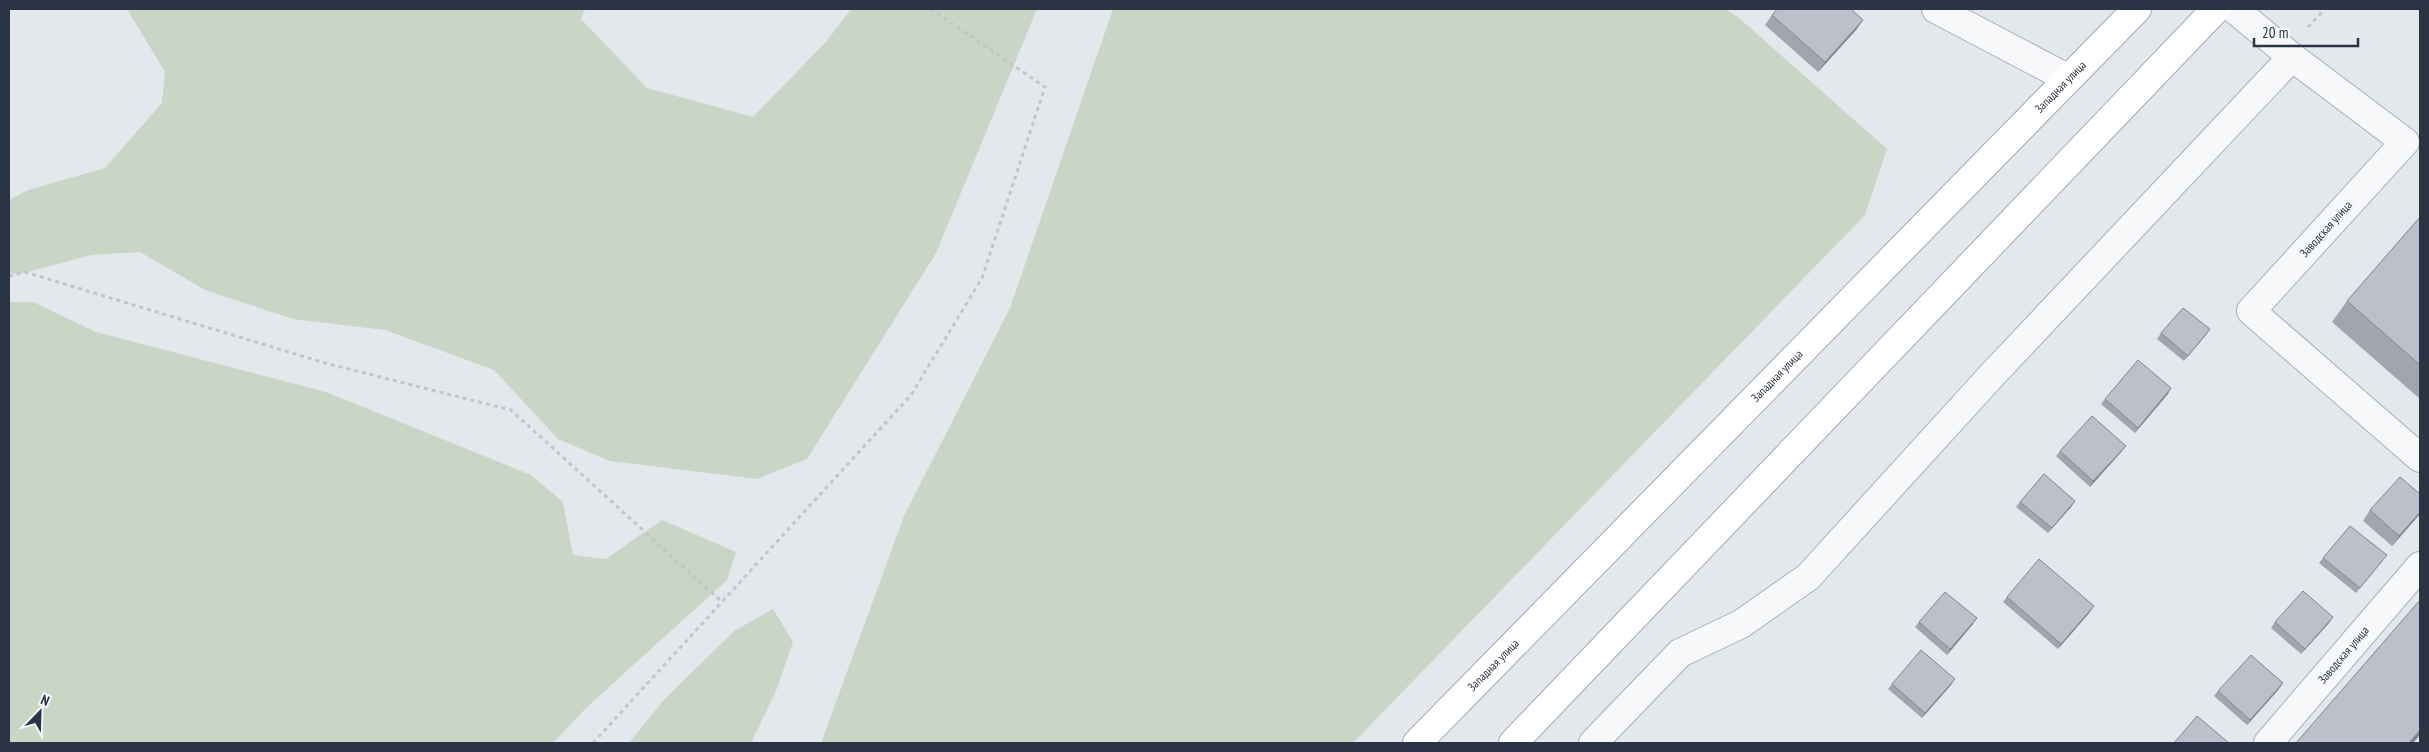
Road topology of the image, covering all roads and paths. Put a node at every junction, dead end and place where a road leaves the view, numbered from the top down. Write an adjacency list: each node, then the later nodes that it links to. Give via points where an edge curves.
1 (931, 9): 14 (path, via 1045,87 982,278 911,395)
2 (1936, 9): 9 (street)
3 (2137, 9): 9 (main road, Западная улица)
4 (2216, 9): 17 (main road)
5 (2234, 9): 8 (street, Заводская улица)
6 (2325, 9): 7 (path)
7 (2308, 27)
8 (2292, 57): 10 (street, Заводская улица); 18 (street, via 1993,374 1808,577 1741,624 1680,653)
9 (2067, 78): 16 (main road, Западная улица)
10 (2413, 133): 12 (street, Заводская улица, via 2251,311)
11 (9, 276): 14 (path, via 25,272 325,363 511,410)
12 (2420, 458)
13 (2420, 566): 19 (street, Заводская улица)
14 (722, 602): 15 (path)
15 (593, 743)
16 (1417, 743)
17 (1513, 743)
18 (1593, 743)
19 (2268, 743)

